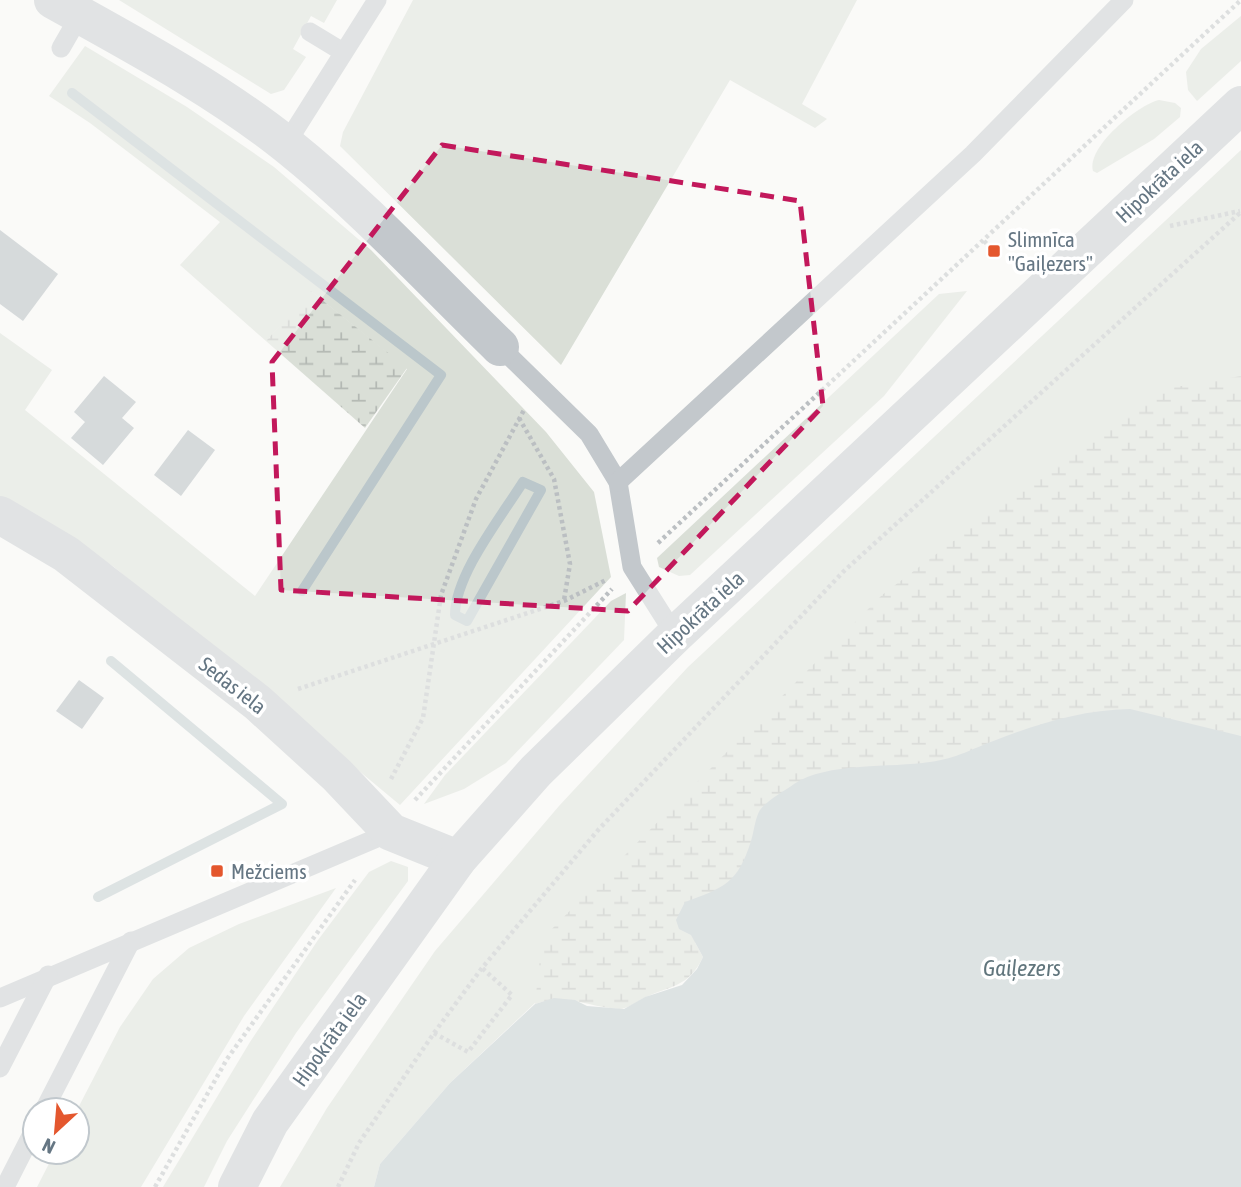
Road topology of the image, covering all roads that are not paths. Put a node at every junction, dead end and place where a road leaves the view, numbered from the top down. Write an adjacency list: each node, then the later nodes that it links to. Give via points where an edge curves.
1 (377, 0): 6 (lane)
2 (1124, 0): 10 (lane, via 973,153)
3 (66, 5): 5 (lane); 8 (street)
4 (310, 32): 6 (lane)
5 (61, 48)
6 (343, 52): 8 (lane)
7 (1241, 105): 12 (street, Hipokrāta iela)
8 (286, 144): 9 (street, via 369,216)
9 (500, 347): 10 (lane, via 589,434)
10 (618, 482): 12 (lane, via 632,567)
11 (0, 515): 13 (street, Sedas iela, via 66,554 258,703)
12 (675, 635): 14 (street, Hipokrāta iela, via 536,771)
13 (382, 822): 14 (street, Sedas iela); 15 (lane)
14 (458, 859): 22 (street, Hipokrāta iela, via 270,1122)
15 (131, 941): 16 (lane); 19 (lane)
16 (48, 975): 17 (lane); 18 (lane)
17 (0, 998)
18 (0, 1068)
19 (51, 1096)
20 (21, 1156): 21 (lane)
21 (5, 1187)
22 (237, 1187)

